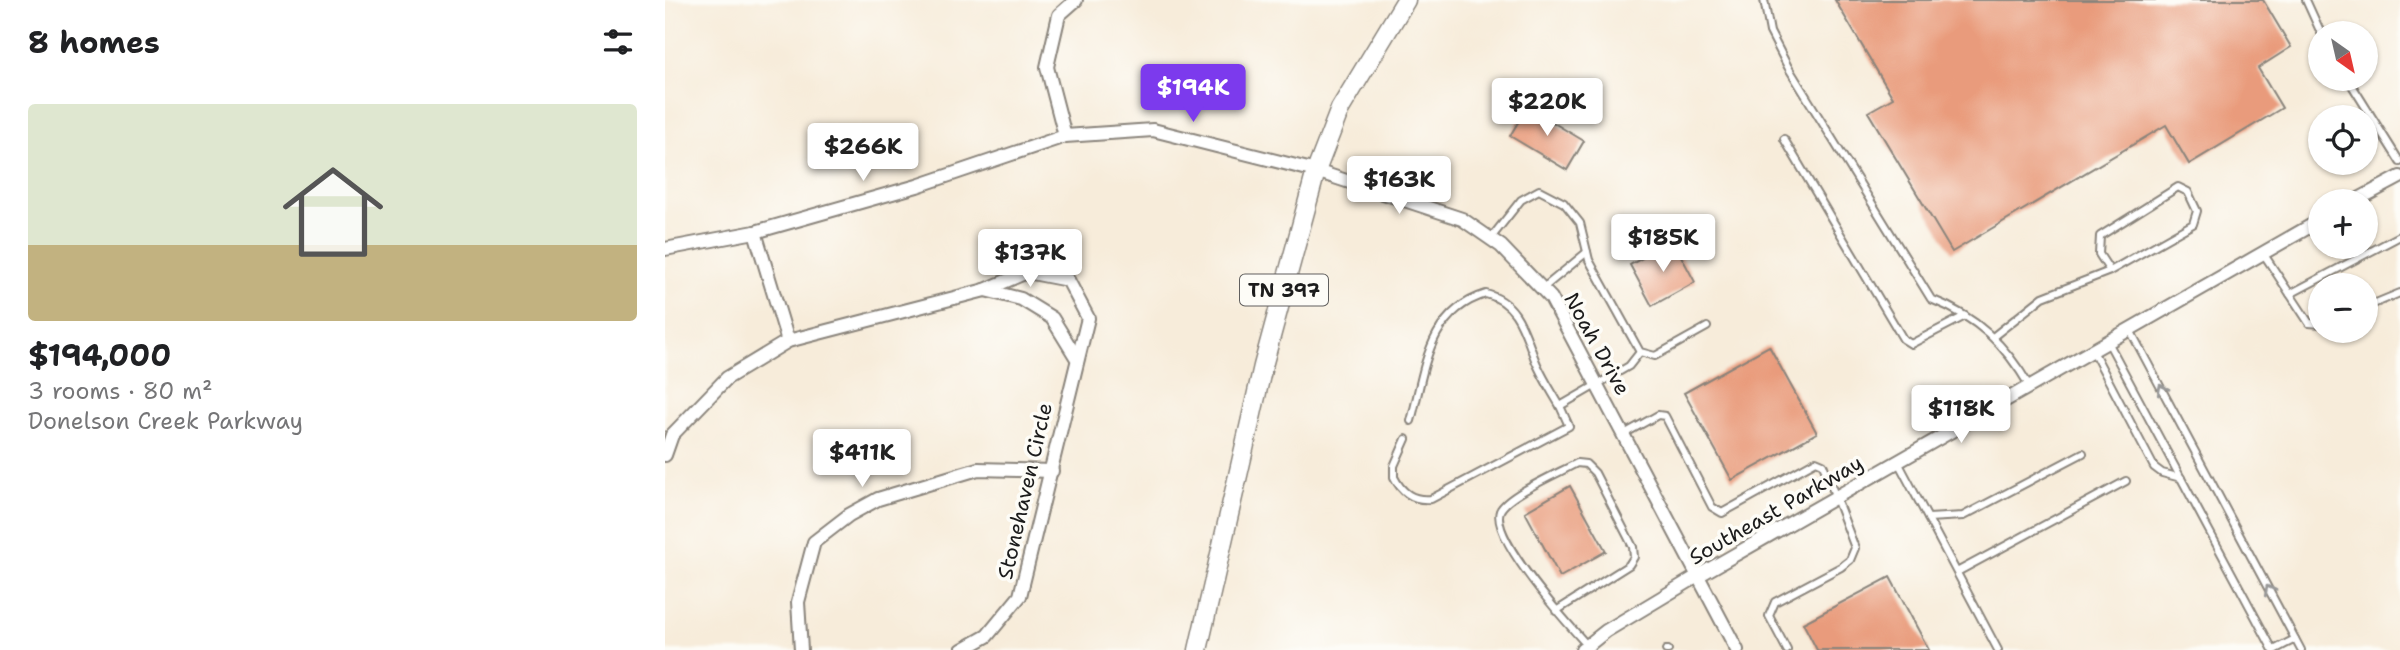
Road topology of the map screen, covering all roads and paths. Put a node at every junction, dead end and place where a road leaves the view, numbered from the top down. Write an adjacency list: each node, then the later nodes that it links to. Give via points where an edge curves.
1 (1076, 0): 7 (street, via 1059,15 1047,67)
2 (1406, 0): 10 (main road, TN 397, via 1340,110)
3 (1765, 0): 26 (lane, via 1770,32 1788,67 1931,299)
4 (2306, 0): 5 (lane)
5 (2316, 21)
6 (2356, 91): 9 (lane)
7 (1065, 136): 10 (street, Noah Drive, via 1153,130); 14 (street, Noah Drive, via 917,186)
8 (1784, 139): 26 (lane, via 1903,340 1911,344 1920,341)
9 (2400, 162)
10 (1316, 171): 16 (street, Noah Drive, via 1462,219); 58 (main road, TN 397, via 1263,366)
11 (2400, 177): 12 (street)
12 (2378, 189)
13 (2308, 227): 19 (street, Southeast Parkway)
14 (755, 232): 17 (street, Noah Drive); 31 (street)
15 (2400, 236): 24 (lane)
16 (1491, 239): 18 (lane, via 1521,200 1539,190 1564,203 1580,223); 21 (street, Noah Drive)
17 (665, 249)
18 (1587, 252): 21 (lane); 34 (lane)
19 (2263, 253): 24 (lane); 29 (street, Southeast Parkway)
20 (2110, 271): 20 (lane, via 2193,224 2197,211 2188,192 2178,187 2100,236 2099,254); 30 (lane, via 2043,297)
21 (1542, 289): 36 (street, Noah Drive)
22 (985, 290): 31 (street, Stonehaven Circle); 35 (street, Stonehaven Circle, via 1021,299 1052,318); 35 (street, Stonehaven Circle, via 1027,272 1068,279 1088,318)
23 (2400, 293): 25 (lane)
24 (2290, 294): 27 (lane)
25 (2378, 302)
26 (1965, 316): 30 (lane)
27 (2308, 321)
28 (1707, 327): 34 (lane, via 1655,356)
29 (2130, 330): 32 (street, Southeast Parkway); 54 (lane, one-way to 29)
30 (1994, 336): 37 (lane, via 2011,354)
31 (788, 341): 40 (street, Stonehaven Circle, via 727,378)
32 (2108, 342): 33 (street, Southeast Parkway); 47 (lane)
33 (2092, 351): 37 (street, Southeast Parkway); 47 (lane, via 2154,467)
34 (1640, 352): 36 (lane, via 1629,366)
35 (1076, 357): 46 (street, Stonehaven Circle)
36 (1599, 385): 38 (lane); 41 (street, Noah Drive)
37 (2030, 387): 45 (street, Southeast Parkway)
38 (1560, 406): 39 (lane, via 1533,356 1520,319 1486,294 1458,309 1437,329); 42 (lane, via 1569,426 1431,499 1409,496 1394,477)
39 (1411, 421)
40 (668, 434): 44 (street, Stonehaven Circle)
41 (1624, 434): 49 (lane, via 1658,415 1665,416 1712,507 1722,513 1816,461 1823,464); 52 (street, Noah Drive)
42 (1406, 439)
43 (2083, 453): 50 (lane, via 1963,516)
44 (665, 454)
45 (1898, 462): 49 (street, Southeast Parkway); 50 (lane)
46 (1052, 471): 56 (street, via 978,469 879,499 849,515 814,542 799,603); 57 (street, Stonehaven Circle, via 1020,596 987,636)
47 (2181, 478): 62 (lane)
48 (2126, 481): 51 (lane)
49 (1836, 497): 52 (street, Southeast Parkway); 60 (lane, via 1855,548 1841,567 1775,602 1769,616)
50 (1928, 517): 51 (lane)
51 (1957, 572): 61 (lane)
52 (1696, 577): 55 (street, Southeast Parkway); 59 (street, Noah Drive)
53 (1556, 611): 53 (lane, via 1526,572 1500,524 1499,513 1505,503 1523,492 1577,463 1586,464 1595,473 1634,557 1629,565); 55 (lane)
54 (2295, 639): 62 (lane); 63 (lane)
55 (1584, 647)
56 (801, 650)
57 (962, 650)
58 (1198, 650)
59 (1737, 650)
60 (1787, 650)
61 (1998, 650)
62 (2274, 650)
63 (2301, 650)

